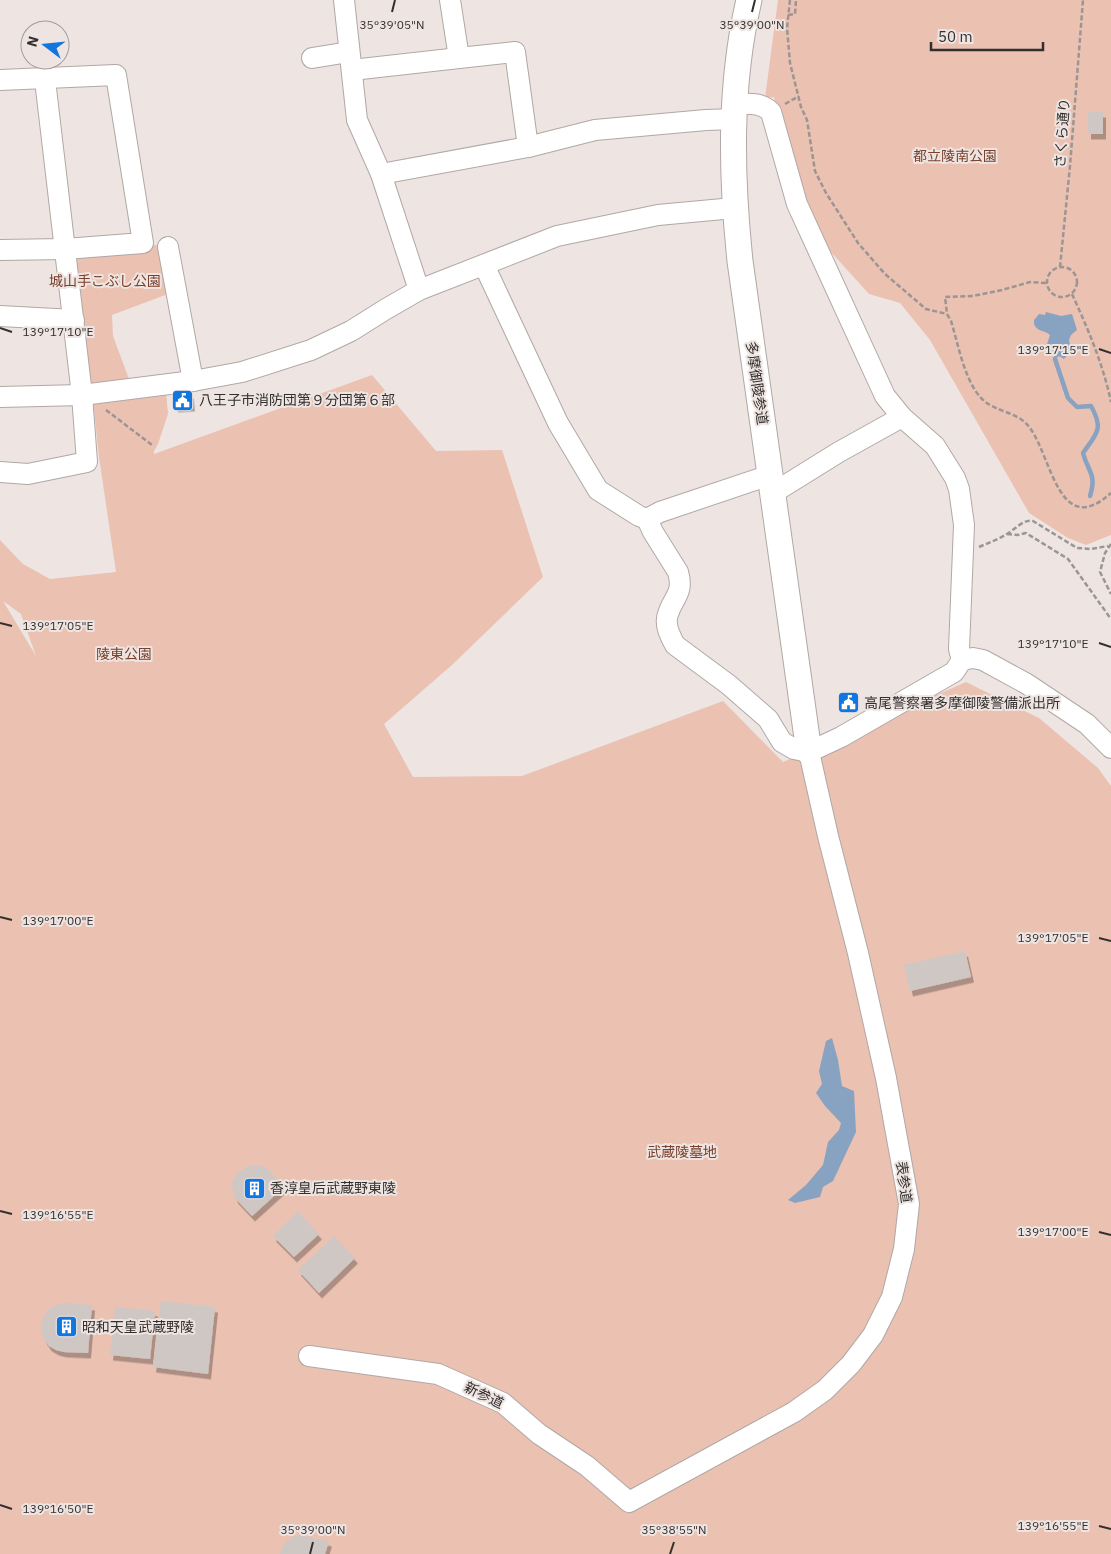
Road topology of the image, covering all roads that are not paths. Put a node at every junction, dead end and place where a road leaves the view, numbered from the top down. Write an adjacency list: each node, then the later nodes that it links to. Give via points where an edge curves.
1 (344, 0): 6 (street)
2 (450, 0): 5 (street)
3 (749, 0): 9 (main road, 多摩御陵参道, via 739,55)
4 (312, 58): 6 (street)
5 (459, 58): 6 (street); 10 (street, via 515,52)
6 (351, 61): 11 (street, via 357,120)
7 (0, 80): 8 (street)
8 (45, 80): 15 (street); 15 (street, via 116,75 143,243)
9 (734, 112): 10 (street, via 706,120 595,130); 12 (main road, 多摩御陵参道); 23 (street, via 760,104 771,112 797,204 885,396)
10 (528, 147): 11 (street)
11 (381, 174): 17 (street)
12 (734, 208): 16 (street, via 658,215 557,236); 25 (main road, 多摩御陵参道)
13 (168, 247): 20 (street)
14 (0, 250): 15 (street)
15 (65, 250): 19 (street)
16 (484, 265): 17 (street); 26 (street, via 558,422 598,490)
17 (419, 290): 20 (street, via 351,331 311,350 242,372)
18 (0, 316): 19 (street)
19 (74, 320): 21 (street)
20 (193, 381): 21 (street)
21 (82, 394): 22 (street); 24 (street, via 87,462 28,474)
22 (0, 397)
23 (902, 417): 25 (street); 27 (street, via 935,446 959,489 964,526 959,649)
24 (0, 472)
25 (772, 484): 26 (street); 29 (main road, 多摩御陵参道)
26 (647, 518): 29 (street, via 680,578 680,593 667,615 675,645 768,719 782,742)
27 (962, 660): 28 (street, via 983,660 1027,684 1087,724); 29 (street, via 954,672 841,737)
28 (1111, 748)
29 (811, 758): 31 (street, 表参道, via 886,1078 909,1204 904,1249 892,1297 873,1335 852,1364 826,1390 794,1412)
30 (309, 1356): 31 (street, 新参道, via 438,1374 503,1403)
31 (629, 1502)

